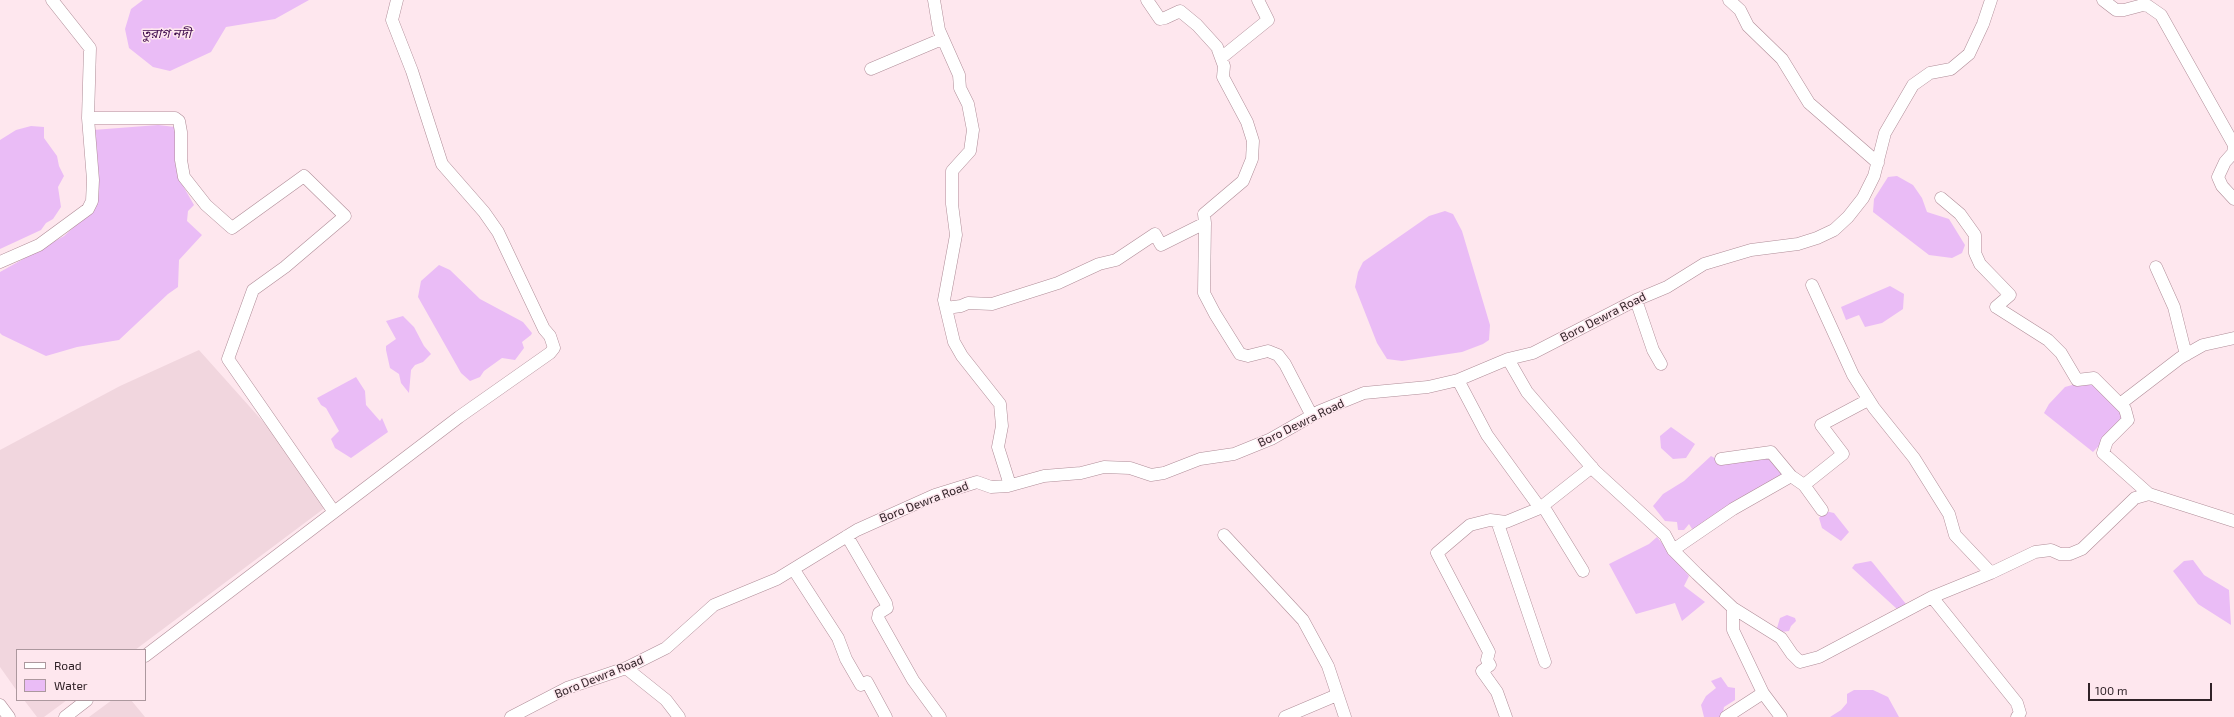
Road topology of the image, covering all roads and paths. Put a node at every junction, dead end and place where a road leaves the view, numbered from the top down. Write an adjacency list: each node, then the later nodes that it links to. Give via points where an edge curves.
1 (52, 0): 12 (street, via 90,48)
2 (397, 0): 39 (street, via 392,20 412,71 442,164 498,232 554,348)
3 (934, 0): 9 (street)
4 (1147, 0): 10 (street, via 1160,19 1180,10 1188,16 1217,47)
5 (1258, 0): 10 (street, via 1268,20)
6 (1729, 0): 14 (street, via 1740,10 1748,26 1782,59 1809,103)
7 (1991, 0): 14 (street, Boro Dewra Road, via 1969,54 1951,69 1930,73 1913,86 1885,133)
8 (2103, 0): 13 (street, via 2116,10 2143,5 2161,15)
9 (942, 39): 11 (street); 22 (street, via 959,75 960,88 968,104 973,130 970,151 952,171 952,204 956,235 944,300)
10 (1221, 58): 17 (street, via 1224,66 1223,77 1247,122 1253,141 1252,160 1243,182 1204,214)
11 (871, 69)
12 (88, 118): 18 (street, via 93,180 92,201 88,209 39,245); 39 (street, via 175,118 179,121 184,177 206,205 232,228 304,176 345,216 285,267 253,290 228,359)
13 (2234, 146): 16 (street, via 2233,153 2225,162 2218,177 2222,186)
14 (1878, 163): 21 (street, Boro Dewra Road, via 1863,198 1834,230 1798,244 1751,250 1704,264 1667,287)
15 (1941, 198): 29 (street, via 1960,214 1975,235 1975,253 1980,264 2010,295 1996,307 2048,340 2061,352 2077,380 2094,378)
16 (2234, 199)
17 (1204, 223): 22 (street, via 1161,245 1155,234 1116,260 1099,264 1058,283 992,304 968,303); 30 (street, via 1204,293 1215,314 1240,354 1248,356 1268,352 1278,355)
18 (0, 262)
19 (2156, 267): 24 (street, via 2174,307)
20 (1812, 285): 28 (street, via 1853,375)
21 (1636, 300): 25 (street, Boro Dewra Road, via 1533,353); 26 (street, via 1653,350)
22 (946, 308): 34 (street, via 954,342 1000,404 1002,426 998,447)
23 (2234, 338): 24 (street, via 2203,345)
24 (2186, 355): 29 (street)
25 (1508, 359): 27 (street, Boro Dewra Road); 32 (street, via 1527,392)
26 (1661, 364)
27 (1458, 380): 30 (street, Boro Dewra Road, via 1428,388 1364,394); 37 (street, via 1487,435)
28 (1868, 400): 35 (street, via 1821,425 1844,454); 47 (street, via 1914,458 1949,514 1955,535)
29 (2120, 404): 36 (street, via 2125,409 2128,420 2108,441 2103,453)
30 (1312, 416): 34 (street, Boro Dewra Road, via 1271,439 1234,454 1200,459 1164,473 1152,475 1130,468 1104,467 1081,473 1044,476)
31 (1721, 459): 33 (street, via 1771,452)
32 (1592, 467): 37 (street); 44 (street, via 1665,535)
33 (1791, 476): 35 (street); 44 (street, via 1733,509)
34 (1010, 485): 43 (street, Boro Dewra Road, via 991,487 977,482 958,487 894,512)
35 (1804, 485): 38 (street)
36 (2149, 494): 41 (street); 47 (street, via 2135,498 2082,550 2070,554 2060,554 2051,550 2035,552)
37 (1542, 507): 40 (street, via 1506,522); 46 (street)
38 (1822, 510)
39 (334, 512): 50 (street)
40 (1497, 521): 51 (street); 65 (street, via 1490,520 1470,525 1437,553 1489,652 1487,660 1490,665 1482,671 1496,692)
41 (2234, 521)
42 (1224, 535): 54 (street, via 1303,620 1328,666)
43 (847, 536): 45 (street, Boro Dewra Road); 62 (street, via 886,603 887,608 879,613 878,618 913,680)
44 (1673, 550): 49 (street)
45 (794, 570): 52 (street, Boro Dewra Road, via 777,580 714,605 666,648); 61 (street, via 838,638 846,659 861,685 867,682)
46 (1583, 571)
47 (1991, 573): 48 (street)
48 (1932, 597): 49 (street, via 1819,657 1800,662 1781,638); 68 (street, via 2017,703 2020,713)
49 (1733, 608): 53 (street, via 1733,630)
50 (146, 655)
51 (1545, 662)
52 (626, 668): 59 (street, Boro Dewra Road, via 568,688); 60 (street, via 666,700)
53 (1763, 693): 66 (street); 67 (street)
54 (1337, 695): 63 (street); 64 (street)
55 (86, 701): 58 (street)
56 (0, 705): 57 (street)
57 (9, 717)
58 (64, 717)
59 (511, 717)
60 (679, 717)
61 (886, 717)
62 (940, 717)
63 (1285, 717)
64 (1345, 717)
65 (1506, 717)
66 (1726, 717)
67 (1781, 717)
68 (2017, 717)

